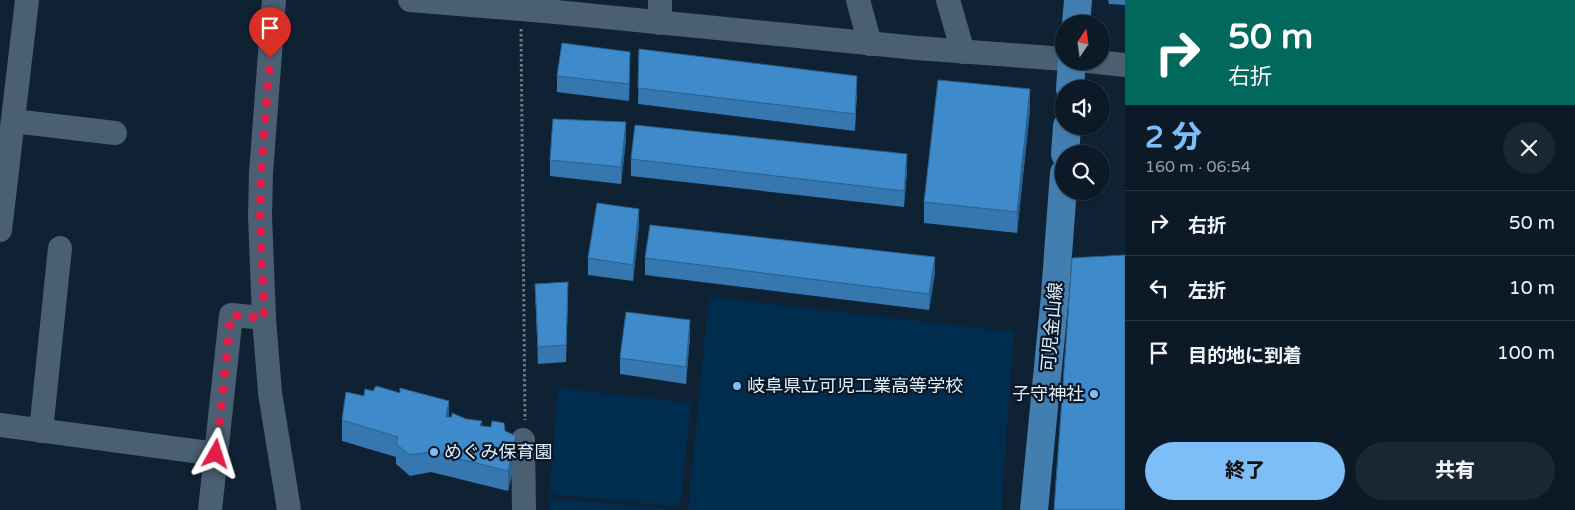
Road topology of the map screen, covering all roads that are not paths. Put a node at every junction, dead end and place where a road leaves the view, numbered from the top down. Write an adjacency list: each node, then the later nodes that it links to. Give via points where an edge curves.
1 (27, 0): 14 (street)
2 (274, 0): 19 (street, via 261,173)
3 (410, 0): 7 (street, via 521,9)
4 (858, 0): 9 (street)
5 (948, 0): 10 (street)
6 (1078, 0): 8 (main road)
7 (660, 11): 9 (street)
8 (1077, 15)
9 (870, 44): 10 (street)
10 (963, 52): 11 (street)
11 (1055, 58)
12 (1110, 63): 13 (street)
13 (1125, 65)
14 (13, 121): 15 (street); 17 (street)
15 (115, 134)
16 (1062, 200): 27 (main road, 可児金山線)
17 (0, 230)
18 (60, 248): 21 (street)
19 (264, 318): 23 (street, via 231,315); 25 (street, via 270,393)
20 (0, 425): 21 (street)
21 (40, 430): 23 (street)
22 (523, 440): 26 (street)
23 (216, 454): 24 (street)
24 (210, 510)
25 (289, 510)
26 (524, 510)
27 (1034, 510)

